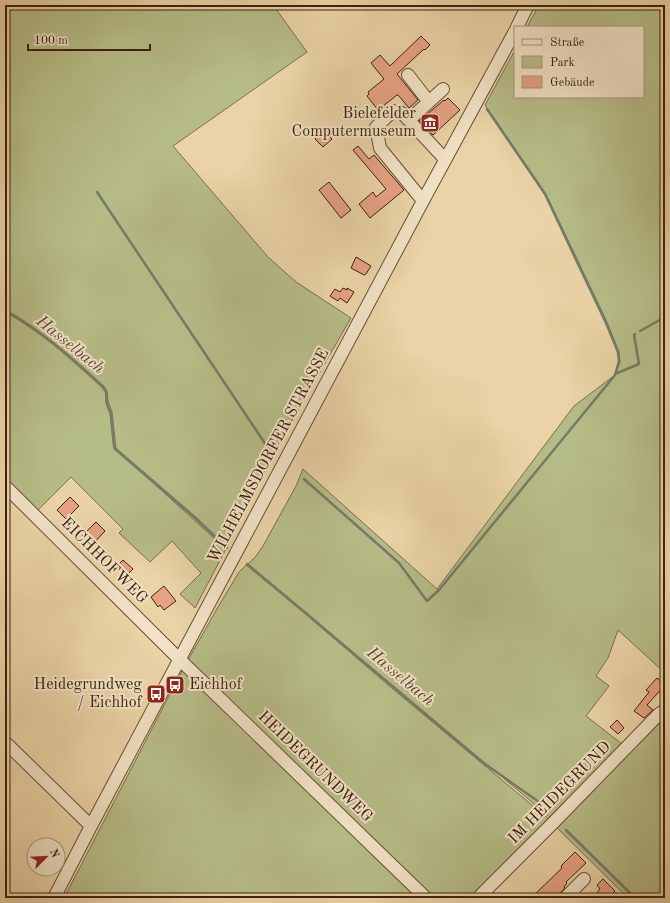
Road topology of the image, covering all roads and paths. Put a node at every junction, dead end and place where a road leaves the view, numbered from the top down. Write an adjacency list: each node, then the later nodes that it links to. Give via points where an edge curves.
1 (528, 5): 2 (street)
2 (518, 26)
3 (514, 33): 8 (street, WILHELMSDORFER STRASSE)
4 (408, 75): 6 (street)
5 (443, 89): 6 (street)
6 (429, 102): 7 (street)
7 (409, 120): 8 (street); 9 (street, via 402,113 393,111 376,127 380,148)
8 (446, 158): 9 (street, WILHELMSDORFER STRASSE)
9 (424, 199): 11 (street, WILHELMSDORFER STRASSE)
10 (5, 486): 11 (street, EICHHOFWEG)
11 (180, 659): 14 (street, WILHELMSDORFER STRASSE); 17 (street, HEIDEGRUNDWEG)
12 (665, 710): 18 (street, IM HEIDEGRUND)
13 (5, 742): 14 (street)
14 (91, 826): 16 (street, WILHELMSDORFER STRASSE)
15 (584, 879): 19 (street)
16 (54, 898)
17 (426, 898)
18 (478, 898)
19 (565, 898)

